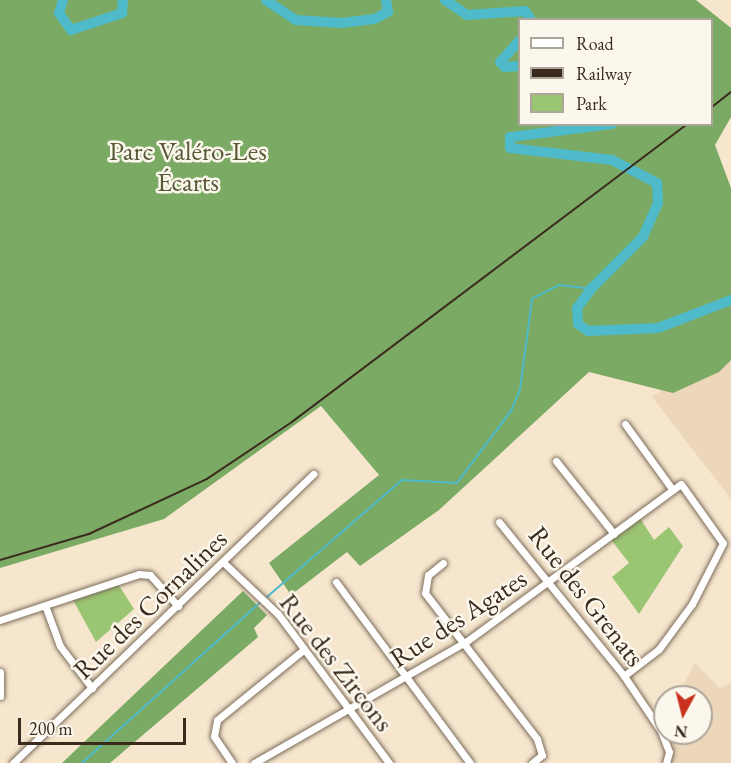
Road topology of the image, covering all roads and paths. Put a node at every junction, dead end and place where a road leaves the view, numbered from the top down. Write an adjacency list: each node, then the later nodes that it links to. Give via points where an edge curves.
1 (625, 424): 4 (street)
2 (556, 461): 6 (street)
3 (313, 474): 7 (street, Rue des Cornalines)
4 (672, 489): 6 (street, Rue des Agates); 17 (street, via 681,484 723,543 692,604 659,649)
5 (499, 522): 10 (street, Rue des Grenats)
6 (614, 534): 10 (street, Rue des Agates)
7 (224, 563): 11 (street, Rue des Cornalines); 15 (street, Rue des Zircons, via 278,614)
8 (443, 563): 14 (street, via 428,575 425,593)
9 (336, 582): 18 (street)
10 (549, 584): 14 (street, Rue des Agates); 17 (street, Rue des Grenats)
11 (178, 606): 12 (street, via 150,575 139,574); 19 (street, Rue des Cornalines)
12 (46, 608): 13 (street); 19 (street, via 60,646)
13 (0, 620)
14 (467, 641): 18 (street, Rue des Agates); 27 (street, via 541,747 542,755)
15 (303, 650): 21 (street, Rue des Zircons); 23 (street, via 218,720 214,736)
16 (0, 672): 20 (street)
17 (624, 676): 28 (street, Rue des Grenats, via 661,731 669,752)
18 (405, 679): 21 (street, Rue des Agates); 26 (street)
19 (92, 688): 22 (street, Rue des Cornalines)
20 (0, 696)
21 (348, 710): 24 (street, Rue des Agates); 25 (street, Rue des Zircons)
22 (13, 763)
23 (232, 763)
24 (254, 763)
25 (389, 763)
26 (470, 763)
27 (532, 763)
28 (666, 763)

